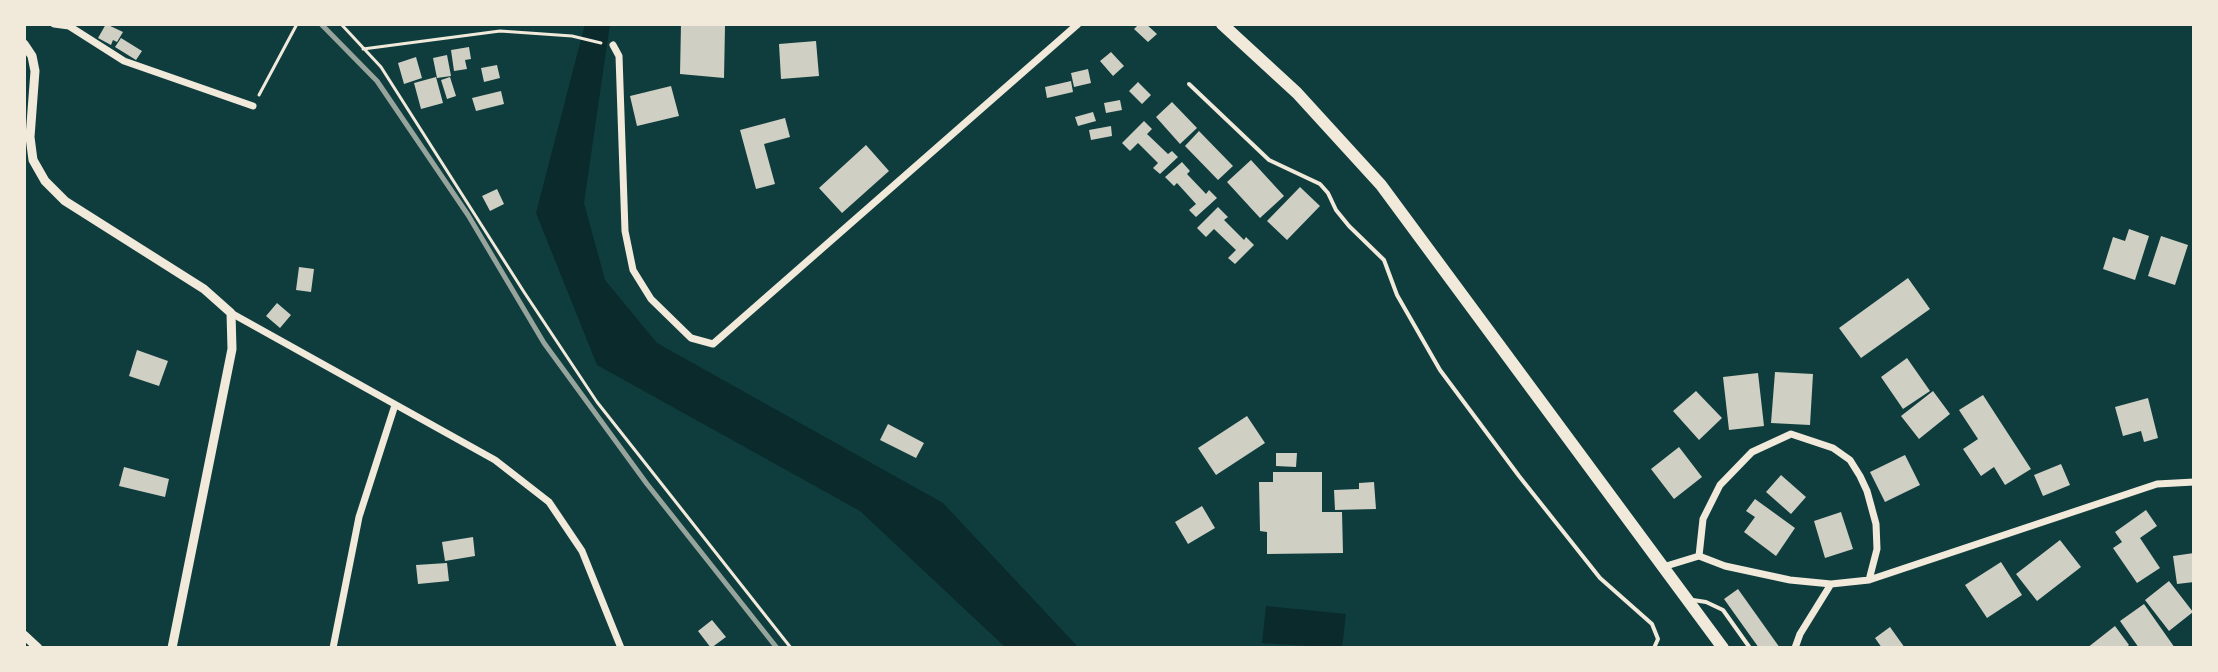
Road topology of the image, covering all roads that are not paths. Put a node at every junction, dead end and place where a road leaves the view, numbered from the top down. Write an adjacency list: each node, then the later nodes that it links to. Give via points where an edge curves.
1 (54, 24): 7 (street, via 69,26 124,61)
2 (1078, 24): 5 (street, via 713,344 691,338 651,299 633,270 625,231 619,56)
3 (1222, 24): 12 (highway, via 1297,93 1381,185)
4 (24, 44): 8 (street, via 35,71 33,160 45,181 65,201 204,289)
5 (613, 45)
6 (1189, 84): 21 (lane, via 1269,160 1320,184 1343,218 1384,260 1397,295 1440,370 1600,578 1652,624 1658,639)
7 (253, 106)
8 (231, 313): 9 (street); 18 (street, via 232,349)
9 (395, 405): 19 (street, via 359,517); 20 (street, via 495,460 549,502 582,551)
10 (2194, 482): 13 (street, via 2157,484)
11 (1699, 556): 12 (street); 13 (street, via 1703,519 1720,485 1752,452 1791,434 1833,448 1860,476 1876,524 1877,549); 14 (street, via 1790,580)
12 (1663, 567): 15 (highway)
13 (1869, 580): 14 (street)
14 (1831, 584): 24 (street)
15 (1686, 599): 22 (highway); 23 (lane, via 1723,610)
16 (24, 635): 17 (street)
17 (38, 648)
18 (172, 648)
19 (333, 648)
20 (621, 648)
21 (1654, 648)
22 (1723, 648)
23 (1750, 648)
24 (1795, 648)

